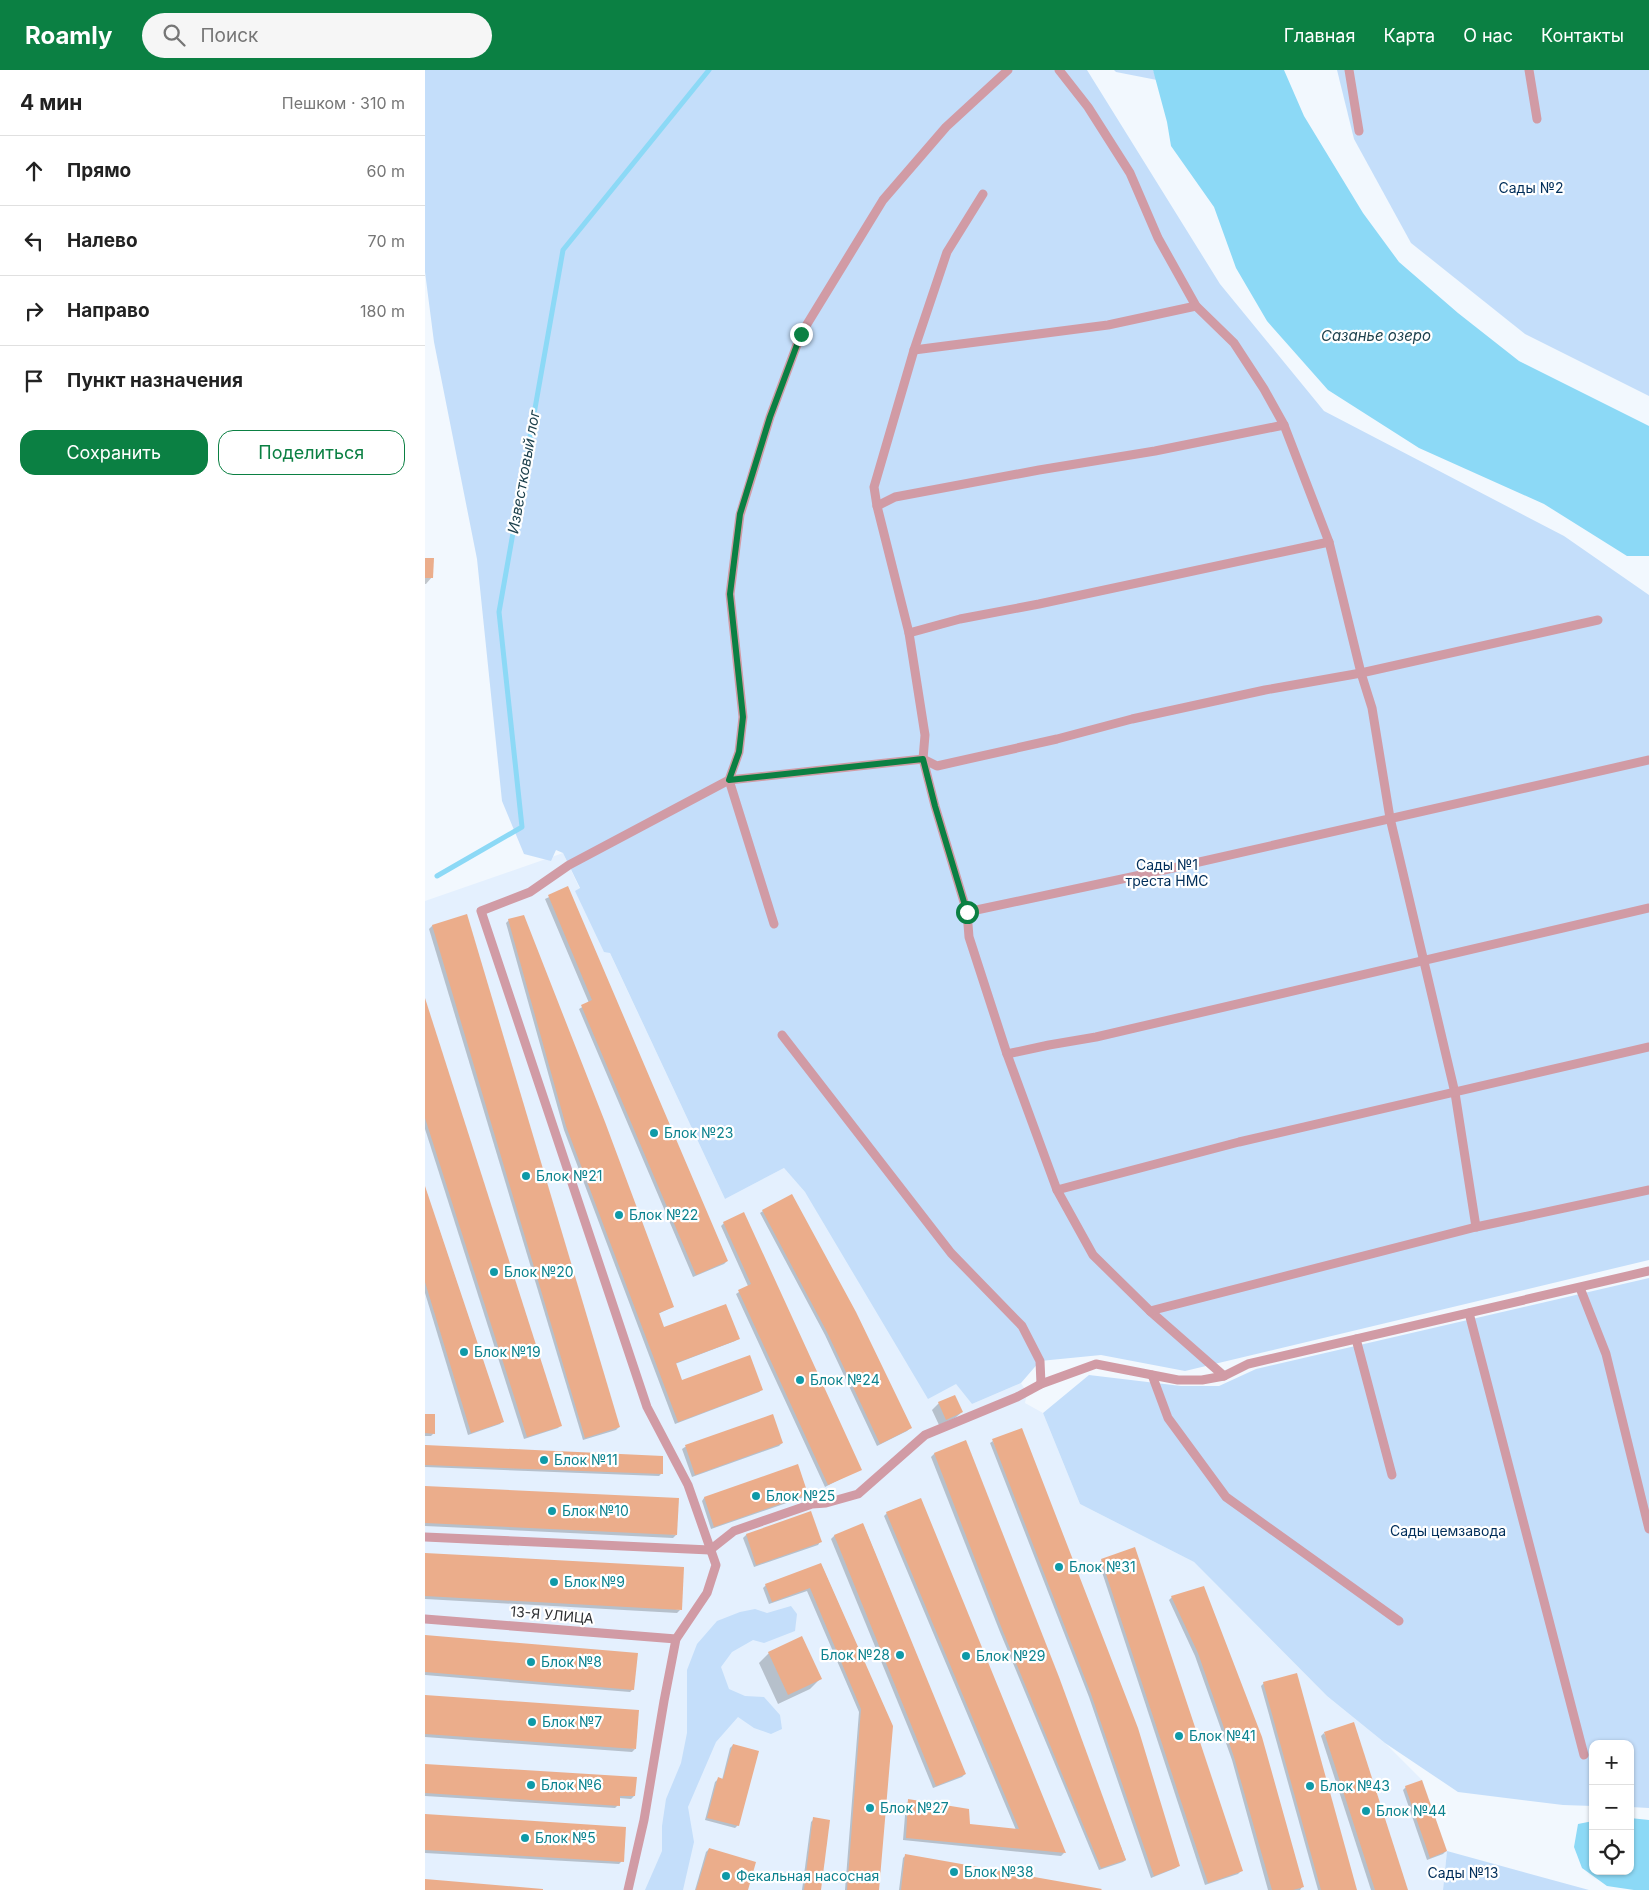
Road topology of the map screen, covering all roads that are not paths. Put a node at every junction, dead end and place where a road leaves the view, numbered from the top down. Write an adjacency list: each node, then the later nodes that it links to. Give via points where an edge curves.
1 (1008, 70): 18 (lane, via 946,127 883,200 801,334 770,417 740,514 730,594 743,717 739,752)
2 (1059, 70): 8 (lane, via 1088,107 1130,173 1158,238)
3 (1349, 70): 6 (lane)
4 (1529, 70): 5 (lane)
5 (1537, 119)
6 (1359, 131)
7 (983, 194): 9 (lane, via 947,252)
8 (1196, 306): 9 (lane, via 1108,325); 10 (lane, via 1234,343)
9 (914, 350): 11 (lane, via 874,487)
10 (1284, 425): 11 (lane, via 895,497); 12 (lane)
11 (877, 506): 14 (lane)
12 (1329, 542): 14 (lane, via 960,619); 15 (lane)
13 (1599, 620): 15 (lane)
14 (909, 633): 16 (lane, via 925,735)
15 (1361, 673): 16 (lane, via 1255,692 937,766); 19 (lane, via 1372,708)
16 (923, 759): 18 (lane); 21 (lane)
17 (1649, 760): 19 (lane)
18 (729, 780): 22 (lane); 42 (lane, via 569,864 530,892 481,911 647,1407 688,1485)
19 (1390, 818): 21 (lane); 23 (lane)
20 (1649, 908): 23 (lane)
21 (967, 912): 26 (lane, via 969,937)
22 (774, 924)
23 (1423, 961): 26 (lane, via 1096,1037); 27 (lane)
24 (782, 1035): 38 (lane, via 951,1253 1022,1326 1040,1361)
25 (1649, 1047): 27 (lane)
26 (1007, 1054): 28 (lane)
27 (1455, 1093): 28 (lane, via 1239,1142); 30 (lane)
28 (1057, 1190): 33 (lane, via 1093,1255)
29 (1649, 1190): 30 (lane)
30 (1475, 1227): 33 (lane)
31 (1649, 1272): 32 (lane)
32 (1581, 1288): 34 (lane); 40 (lane, via 1606,1354)
33 (1150, 1311): 37 (lane)
34 (1469, 1313): 35 (lane); 46 (lane)
35 (1356, 1339): 37 (lane, via 1247,1364); 39 (lane)
36 (1152, 1375): 37 (lane, via 1178,1380); 38 (lane, via 1096,1364); 44 (lane, via 1168,1418 1226,1497)
37 (1224, 1376)
38 (1041, 1384): 42 (lane, via 1017,1398 925,1435 858,1494 811,1504 734,1531)
39 (1392, 1475)
40 (1649, 1529)
41 (425, 1537): 42 (lane)
42 (710, 1550): 45 (lane, via 716,1565 707,1593)
43 (425, 1619): 45 (lane, 13-Я УЛИЦА)
44 (1399, 1621)
45 (677, 1639): 47 (lane)
46 (1584, 1755)
47 (628, 1890)

